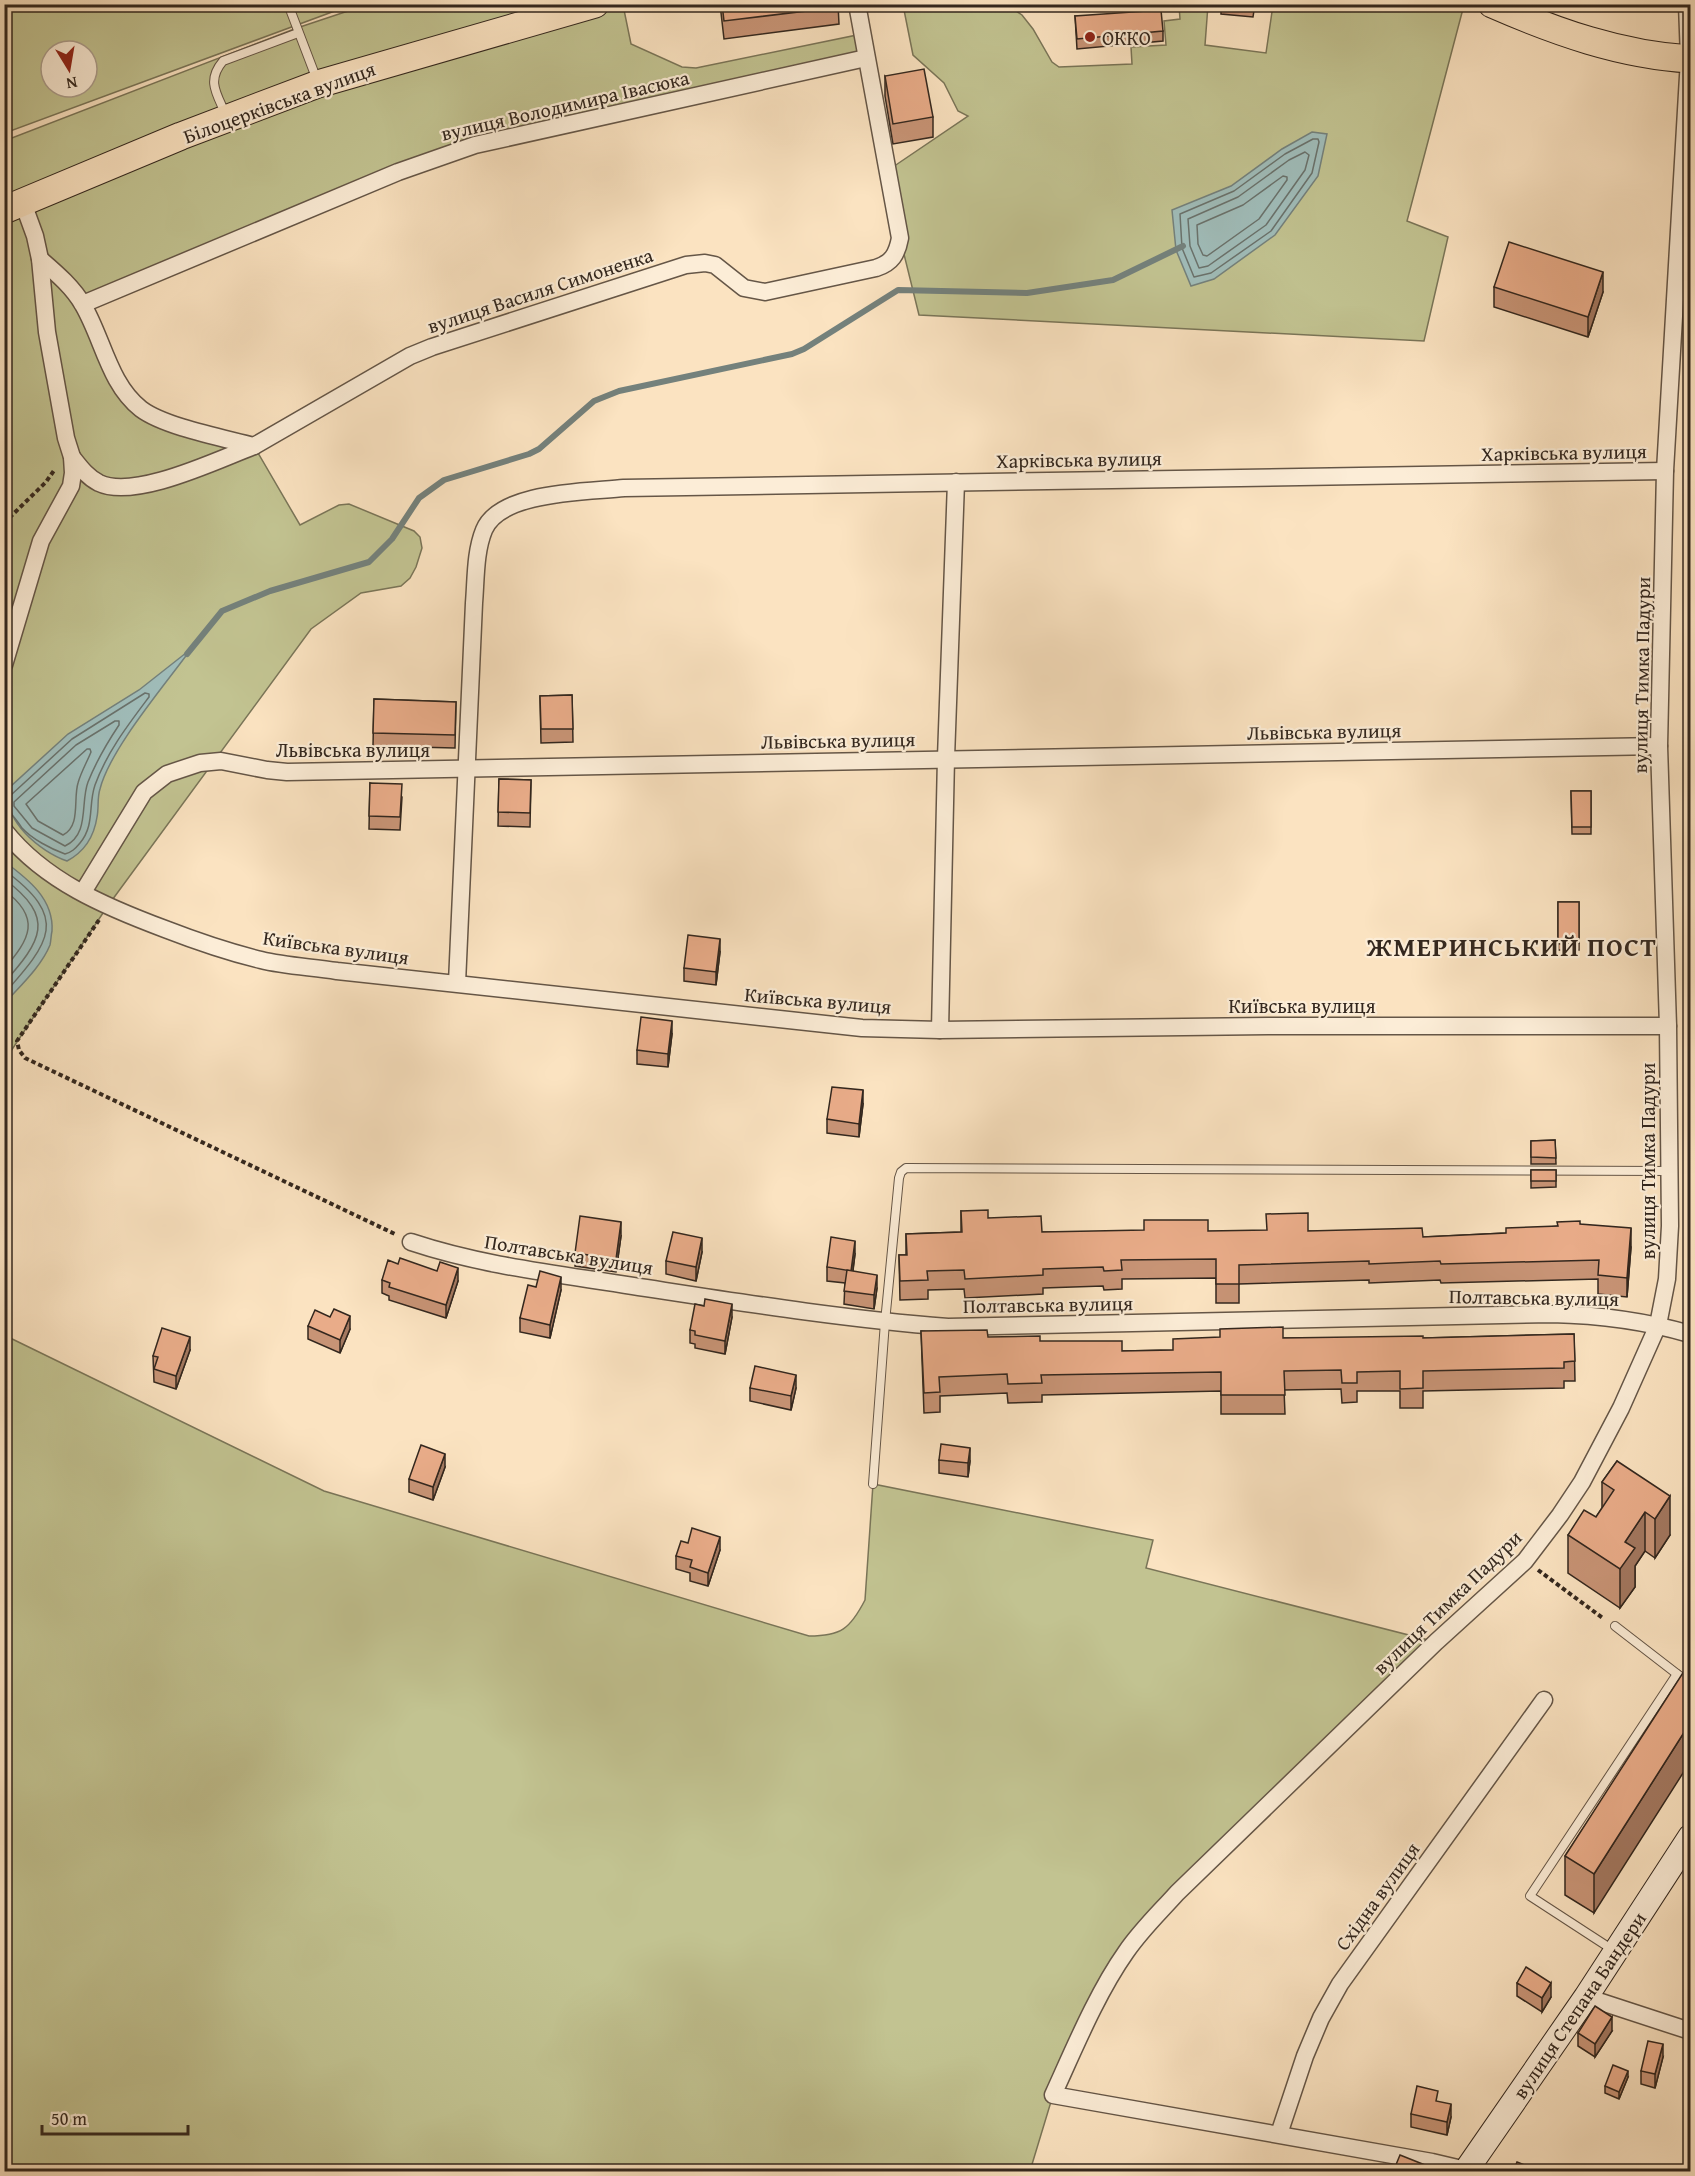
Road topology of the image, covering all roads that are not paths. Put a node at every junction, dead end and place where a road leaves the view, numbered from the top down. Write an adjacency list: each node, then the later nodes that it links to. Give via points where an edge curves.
1 (288, 4): 6 (lane)
2 (595, 4): 9 (main road, Білоцерківська вулиця)
3 (857, 4): 7 (street, вулиця Василя Симоненка)
4 (1492, 4): 8 (main road, via 1604,46)
5 (1688, 4): 8 (street, вулиця Тимка Падури)
6 (298, 33): 9 (lane); 10 (lane, via 223,61 214,71 214,87)
7 (866, 58): 13 (street, вулиця Володимира Івасюка, via 475,145 398,172); 14 (street, вулиця Василя Симоненка, via 900,238 898,250 886,265 765,292 744,288 715,266 686,265 410,356)
8 (1690, 59): 16 (street, вулиця Тимка Падури)
9 (318, 84): 10 (main road, Білоцерківська вулиця)
10 (227, 118): 11 (main road, Білоцерківська вулиця)
11 (14, 207): 12 (street, via 35,236)
12 (40, 259): 13 (street); 15 (street, via 47,332)
13 (83, 304): 14 (street, via 115,375 142,409 171,423)
14 (254, 446): 15 (street, via 134,488 100,483 88,476)
15 (72, 457): 18 (street, via 71,486 41,541)
16 (1665, 471): 17 (street, Харківська вулиця); 19 (street, вулиця Тимка Падури)
17 (956, 482): 20 (street); 21 (street, Харківська вулиця, via 624,488 535,497 496,512 484,529 478,556)
18 (4, 665)
19 (1659, 746): 20 (street, Львівська вулиця); 25 (street, вулиця Тимка Падури)
20 (946, 758): 21 (street, Львівська вулиця); 26 (street)
21 (468, 770): 23 (street, Львівська вулиця, via 287,772 221,761 200,763 167,774 144,792); 24 (street)
22 (4, 830): 23 (street, Київська вулиця, via 41,868)
23 (83, 892): 24 (street, Київська вулиця, via 107,907 204,944 262,960)
24 (457, 983): 26 (street, Київська вулиця, via 862,1028)
25 (1668, 1026): 26 (street, Київська вулиця); 27 (street, вулиця Тимка Падури)
26 (940, 1030)
27 (1670, 1171): 29 (lane, via 912,1167 901,1172 899,1178); 30 (street, вулиця Тимка Падури, via 1667,1279)
28 (411, 1242): 29 (street, Полтавська вулиця, via 503,1266)
29 (885, 1322): 30 (street, Полтавська вулиця, via 948,1327 1552,1314); 32 (lane)
30 (1658, 1325): 31 (street, Полтавська вулиця); 41 (street, вулиця Тимка Падури, via 1587,1473 1525,1561 1410,1667 1144,1930 1111,1978 1053,2095)
31 (1690, 1334)
32 (873, 1484)
33 (1615, 1626): 34 (lane)
34 (1677, 1674): 35 (lane); 38 (lane, via 1530,1896)
35 (1690, 1684)
36 (1544, 1700): 41 (street, Східна вулиця, via 1340,1984 1305,2056)
37 (1690, 1837): 38 (street, вулиця Степана Бандери)
38 (1616, 1952): 39 (street, вулиця Степана Бандери)
39 (1586, 1997): 40 (street); 42 (street, вулиця Степана Бандери)
40 (1690, 2031)
41 (1279, 2134): 42 (street)
42 (1466, 2171)

